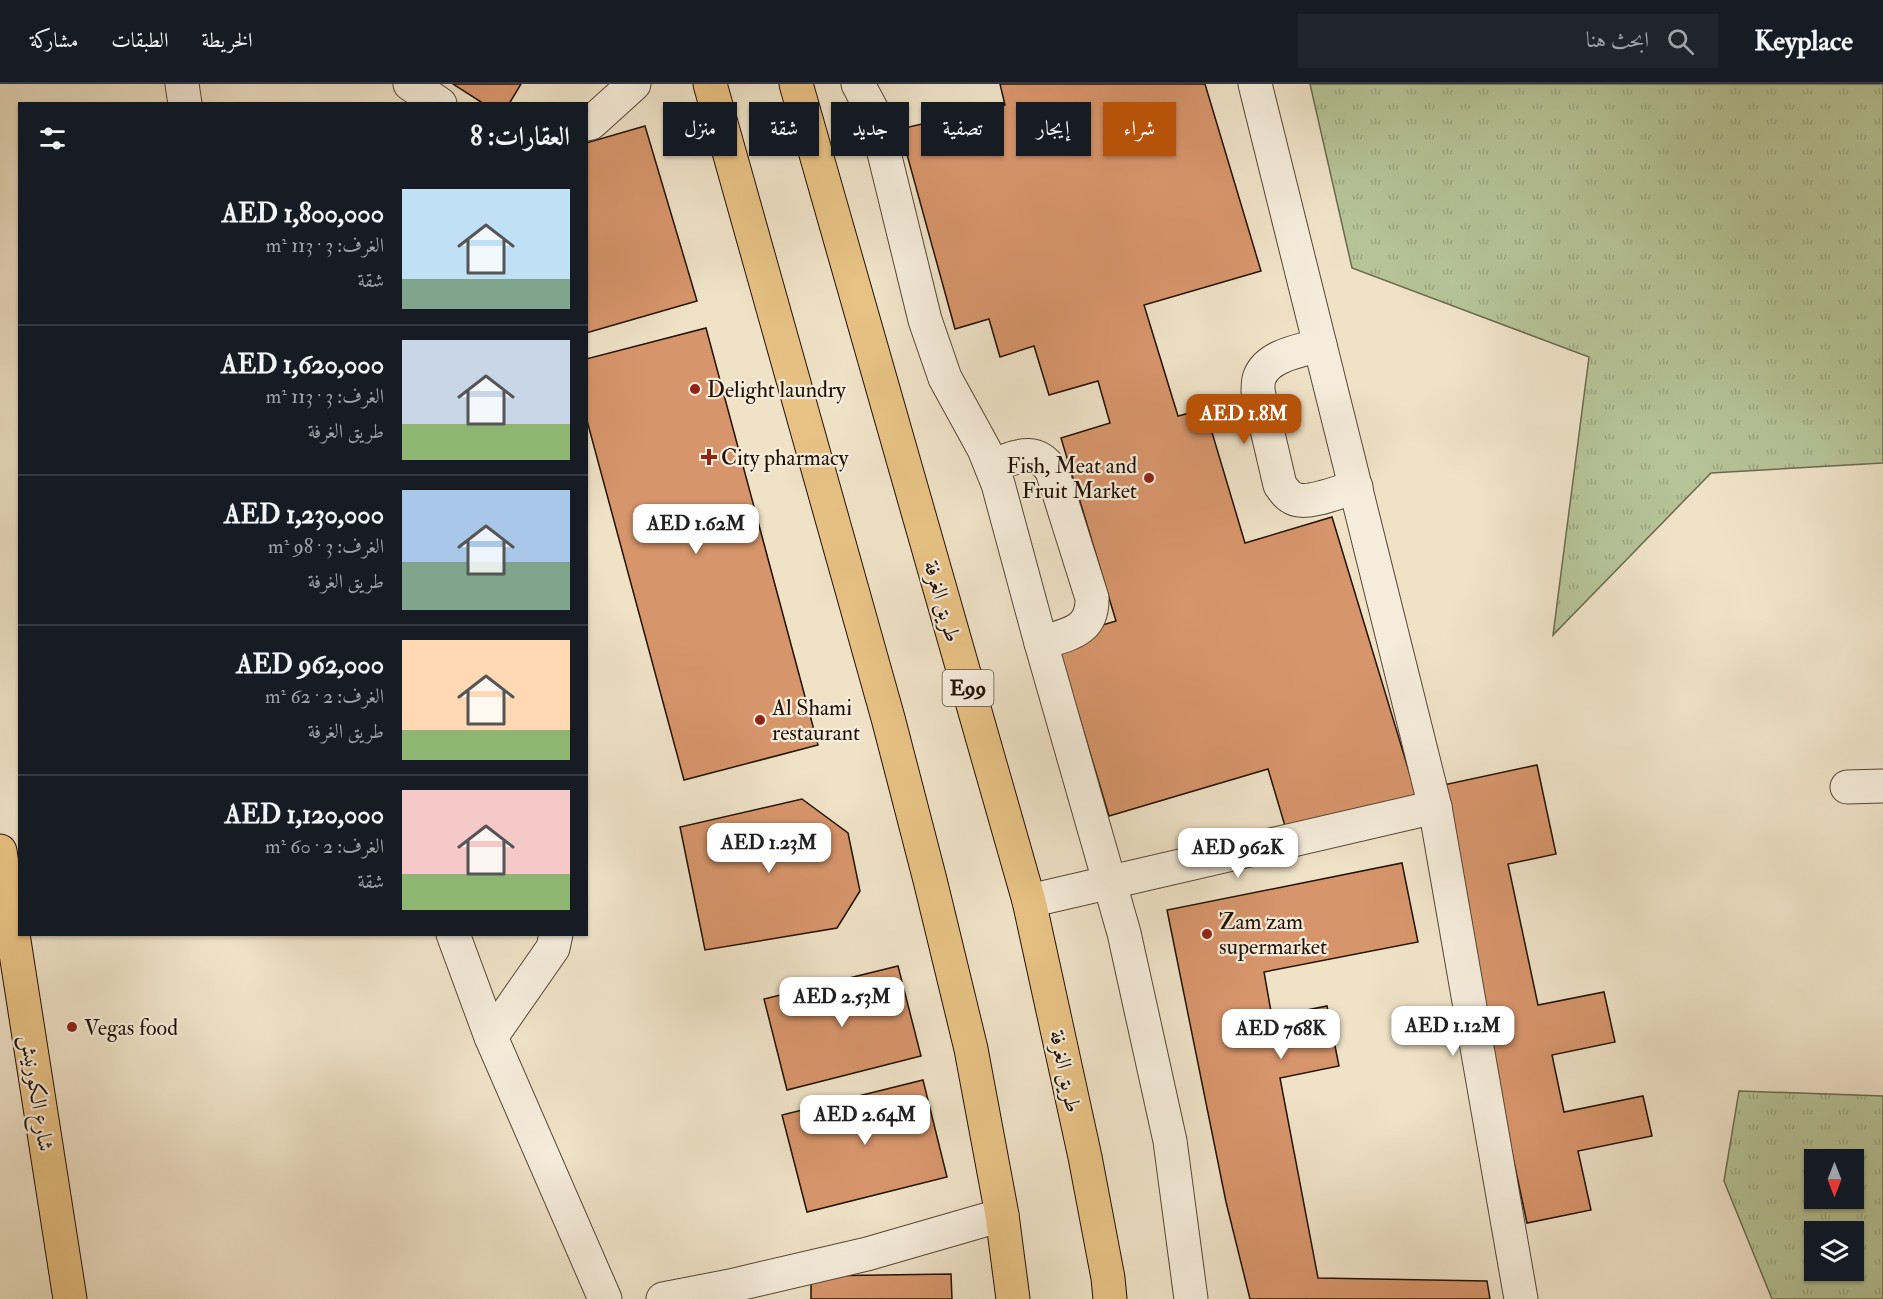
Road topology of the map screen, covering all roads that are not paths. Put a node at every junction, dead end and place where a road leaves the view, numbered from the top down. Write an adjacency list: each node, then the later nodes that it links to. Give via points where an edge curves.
1 (182, 84): 8 (street)
2 (410, 84): 9 (street)
3 (633, 84): 10 (street)
4 (710, 84): 24 (highway, via 906,788 971,1049)
5 (796, 84): 20 (highway, طريق الغرفة / E99)
6 (859, 84): 12 (street, via 875,116 934,350)
7 (1255, 84): 11 (street)
8 (185, 102)
9 (437, 102)
10 (588, 124)
11 (1320, 345): 13 (street); 13 (street, via 1278,358 1259,377 1258,391 1280,485 1287,495 1299,500)
12 (991, 466): 14 (street); 14 (street, via 1022,456 1034,455 1046,461 1092,598 1088,620 1080,629)
13 (1356, 487): 17 (street)
14 (1041, 643): 19 (street)
15 (1883, 786): 16 (street)
16 (1846, 787)
17 (1436, 807): 19 (street); 31 (street)
18 (0, 851): 25 (highway, شارع الكورنيش)
19 (1108, 883): 20 (street); 30 (street, via 1124,933 1170,1142)
20 (1029, 900): 29 (highway, طريق الغرفة / E99)
21 (454, 936): 23 (street)
22 (556, 936): 23 (street, via 553,948)
23 (491, 1037): 26 (street)
24 (1002, 1215): 27 (street, via 867,1254); 28 (highway)
25 (72, 1297)
26 (605, 1299)
27 (663, 1299)
28 (1013, 1299)
29 (1110, 1299)
30 (1191, 1299)
31 (1521, 1299)

